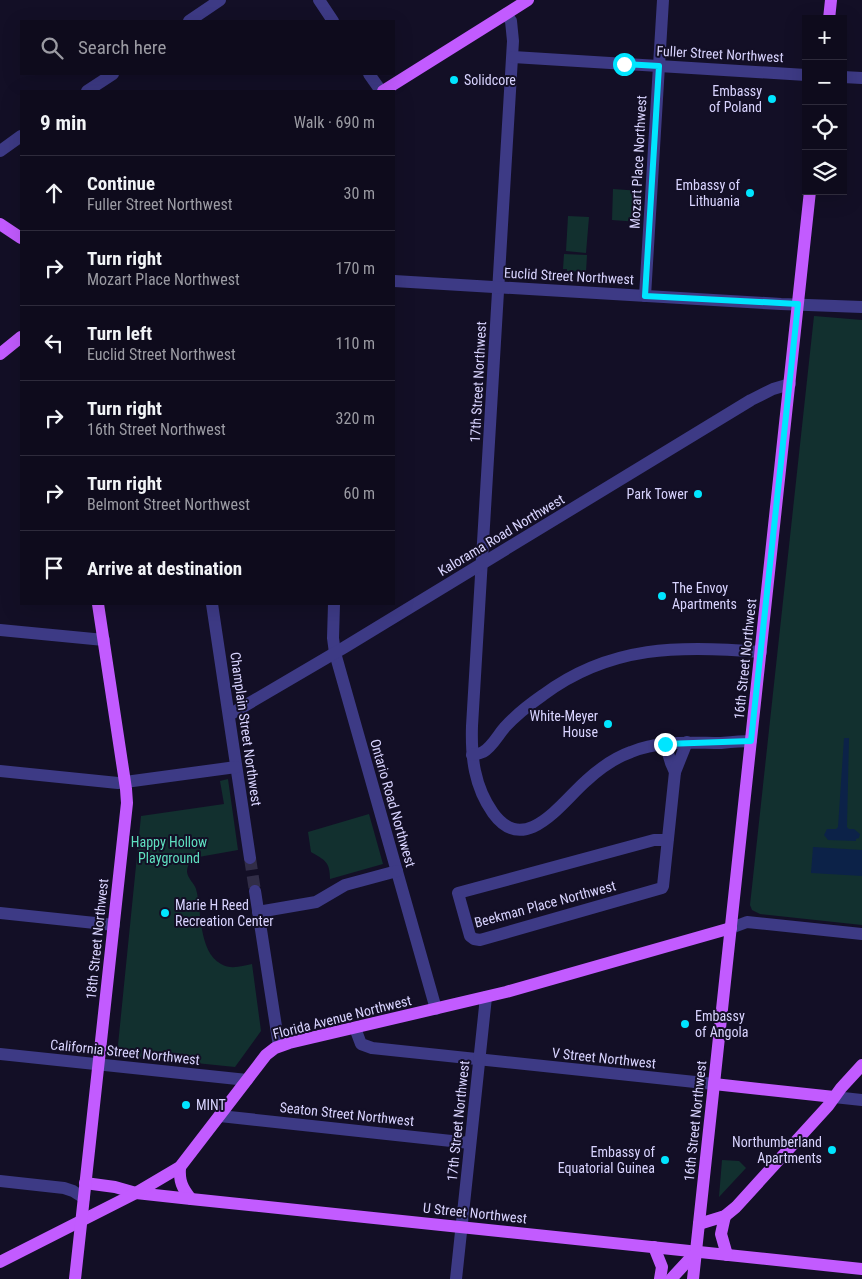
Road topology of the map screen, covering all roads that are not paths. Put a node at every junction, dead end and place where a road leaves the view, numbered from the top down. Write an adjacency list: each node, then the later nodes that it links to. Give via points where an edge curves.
1 (220, 0): 8 (street)
2 (319, 0): 9 (street)
3 (528, 0): 6 (main road)
4 (663, 0): 11 (street, Mozart Place Northwest)
5 (831, 0): 7 (main road)
6 (506, 14): 10 (street, 17th Street Northwest, via 512,21); 19 (main road)
7 (829, 15)
8 (190, 20)
9 (332, 20)
10 (512, 57): 11 (street, Fuller Street Northwest); 26 (street, 17th Street Northwest)
11 (659, 66): 14 (street, Fuller Street Northwest); 27 (street, Mozart Place Northwest)
12 (111, 75): 17 (street)
13 (370, 75): 18 (street)
14 (802, 75)
15 (847, 77): 16 (street)
16 (862, 78)
17 (89, 90)
18 (381, 90)
19 (384, 90)
20 (20, 137): 21 (street)
21 (0, 151)
22 (810, 195): 28 (main road, 16th Street Northwest)
23 (0, 224): 24 (main road)
24 (20, 237)
25 (395, 280): 26 (street, Euclid Street Northwest)
26 (499, 287): 27 (street, Euclid Street Northwest); 33 (street, 17th Street Northwest)
27 (645, 296): 28 (street, Euclid Street Northwest)
28 (798, 304): 29 (street, Euclid Street Northwest); 32 (main road, 16th Street Northwest)
29 (862, 307)
30 (20, 338): 31 (main road)
31 (0, 354)
32 (790, 384): 33 (street, Kalorama Road Northwest, via 751,400); 39 (main road, 16th Street Northwest)
33 (483, 563): 40 (street, Kalorama Road Northwest); 45 (street, 17th Street Northwest)
34 (98, 605): 38 (main road, 18th Street Northwest)
35 (212, 605): 41 (street, Champlain Street Northwest)
36 (334, 605): 40 (street, Ontario Road Northwest)
37 (0, 630): 38 (street)
38 (104, 640): 49 (main road, 18th Street Northwest)
39 (761, 652): 42 (main road, 16th Street Northwest); 45 (street, via 672,648 637,653 601,664 543,694 506,726 487,749)
40 (335, 653): 41 (street, Kalorama Road Northwest); 52 (street, Ontario Road Northwest)
41 (229, 715): 46 (street, Champlain Street Northwest)
42 (751, 741): 43 (street, 17th Street Northwest); 57 (main road, 16th Street Northwest)
43 (687, 742): 44 (street, 17th Street Northwest); 48 (street, Beekman Place Northwest)
44 (665, 744): 45 (street, 17th Street Northwest, via 645,747 620,757 593,775 543,821 532,828 520,830 502,823 490,808 478,782); 48 (street, Beekman Place Northwest)
45 (472, 755)
46 (236, 767): 49 (street); 51 (street, Champlain Street Northwest)
47 (0, 771): 49 (street)
48 (675, 772): 50 (street, Beekman Place Northwest)
49 (125, 783): 56 (main road, 18th Street Northwest, via 127,803)
50 (668, 840): 50 (street, Beekman Place Northwest, via 662,888 480,940 470,936 458,893 654,840)
51 (250, 858)
52 (397, 871): 55 (street, via 345,885 316,902); 60 (street, Ontario Road Northwest)
53 (255, 892): 55 (street)
54 (0, 912): 56 (street)
55 (258, 912): 62 (street)
56 (114, 925): 65 (main road, 18th Street Northwest)
57 (731, 928): 58 (street, via 747,922); 59 (main road, Florida Avenue Northwest); 68 (main road, 16th Street Northwest)
58 (862, 934)
59 (486, 997): 60 (main road, Florida Avenue Northwest); 64 (street, 17th Street Northwest)
60 (436, 1009): 61 (main road, Florida Avenue Northwest)
61 (354, 1028): 62 (main road, Florida Avenue Northwest); 64 (street, V Street Northwest, via 361,1044 368,1047)
62 (279, 1046): 67 (main road, Florida Avenue Northwest, via 266,1055)
63 (0, 1054): 65 (street, California Street Northwest)
64 (479, 1060): 68 (street, V Street Northwest); 72 (street, 17th Street Northwest)
65 (98, 1064): 67 (street, California Street Northwest); 75 (main road, 18th Street Northwest)
66 (862, 1065): 69 (main road)
67 (247, 1080): 71 (main road, Florida Avenue Northwest)
68 (714, 1084): 69 (main road, V Street Northwest); 81 (main road, 16th Street Northwest)
69 (834, 1097): 70 (street, V Street Northwest); 79 (main road)
70 (862, 1100)
71 (220, 1116): 72 (street, Seaton Street Northwest); 73 (main road, Florida Avenue Northwest)
72 (470, 1143): 82 (street, 17th Street Northwest)
73 (180, 1167): 76 (main road, Florida Avenue Northwest); 78 (main road, via 182,1186)
74 (0, 1181): 77 (street, via 64,1188)
75 (85, 1183): 76 (main road, U Street Northwest); 77 (main road, 18th Street Northwest)
76 (136, 1193): 78 (main road, U Street Northwest); 80 (main road, Florida Avenue Northwest)
77 (84, 1198): 80 (main road, 18th Street Northwest)
78 (191, 1199): 82 (main road, U Street Northwest)
79 (725, 1216): 81 (main road); 85 (main road, via 720,1234)
80 (82, 1220): 86 (main road, Florida Avenue Northwest); 88 (main road, 18th Street Northwest)
81 (699, 1224): 84 (main road, 16th Street Northwest)
82 (461, 1227): 83 (main road, U Street Northwest); 89 (street, 17th Street Northwest)
83 (654, 1247): 84 (main road, U Street Northwest); 90 (main road, via 662,1267)
84 (696, 1252): 85 (main road, U Street Northwest); 91 (main road); 92 (main road, 16th Street Northwest)
85 (727, 1255): 87 (main road, U Street Northwest)
86 (0, 1262)
87 (862, 1269)
88 (76, 1279)
89 (456, 1279)
90 (660, 1279)
91 (671, 1279)
92 (693, 1279)

